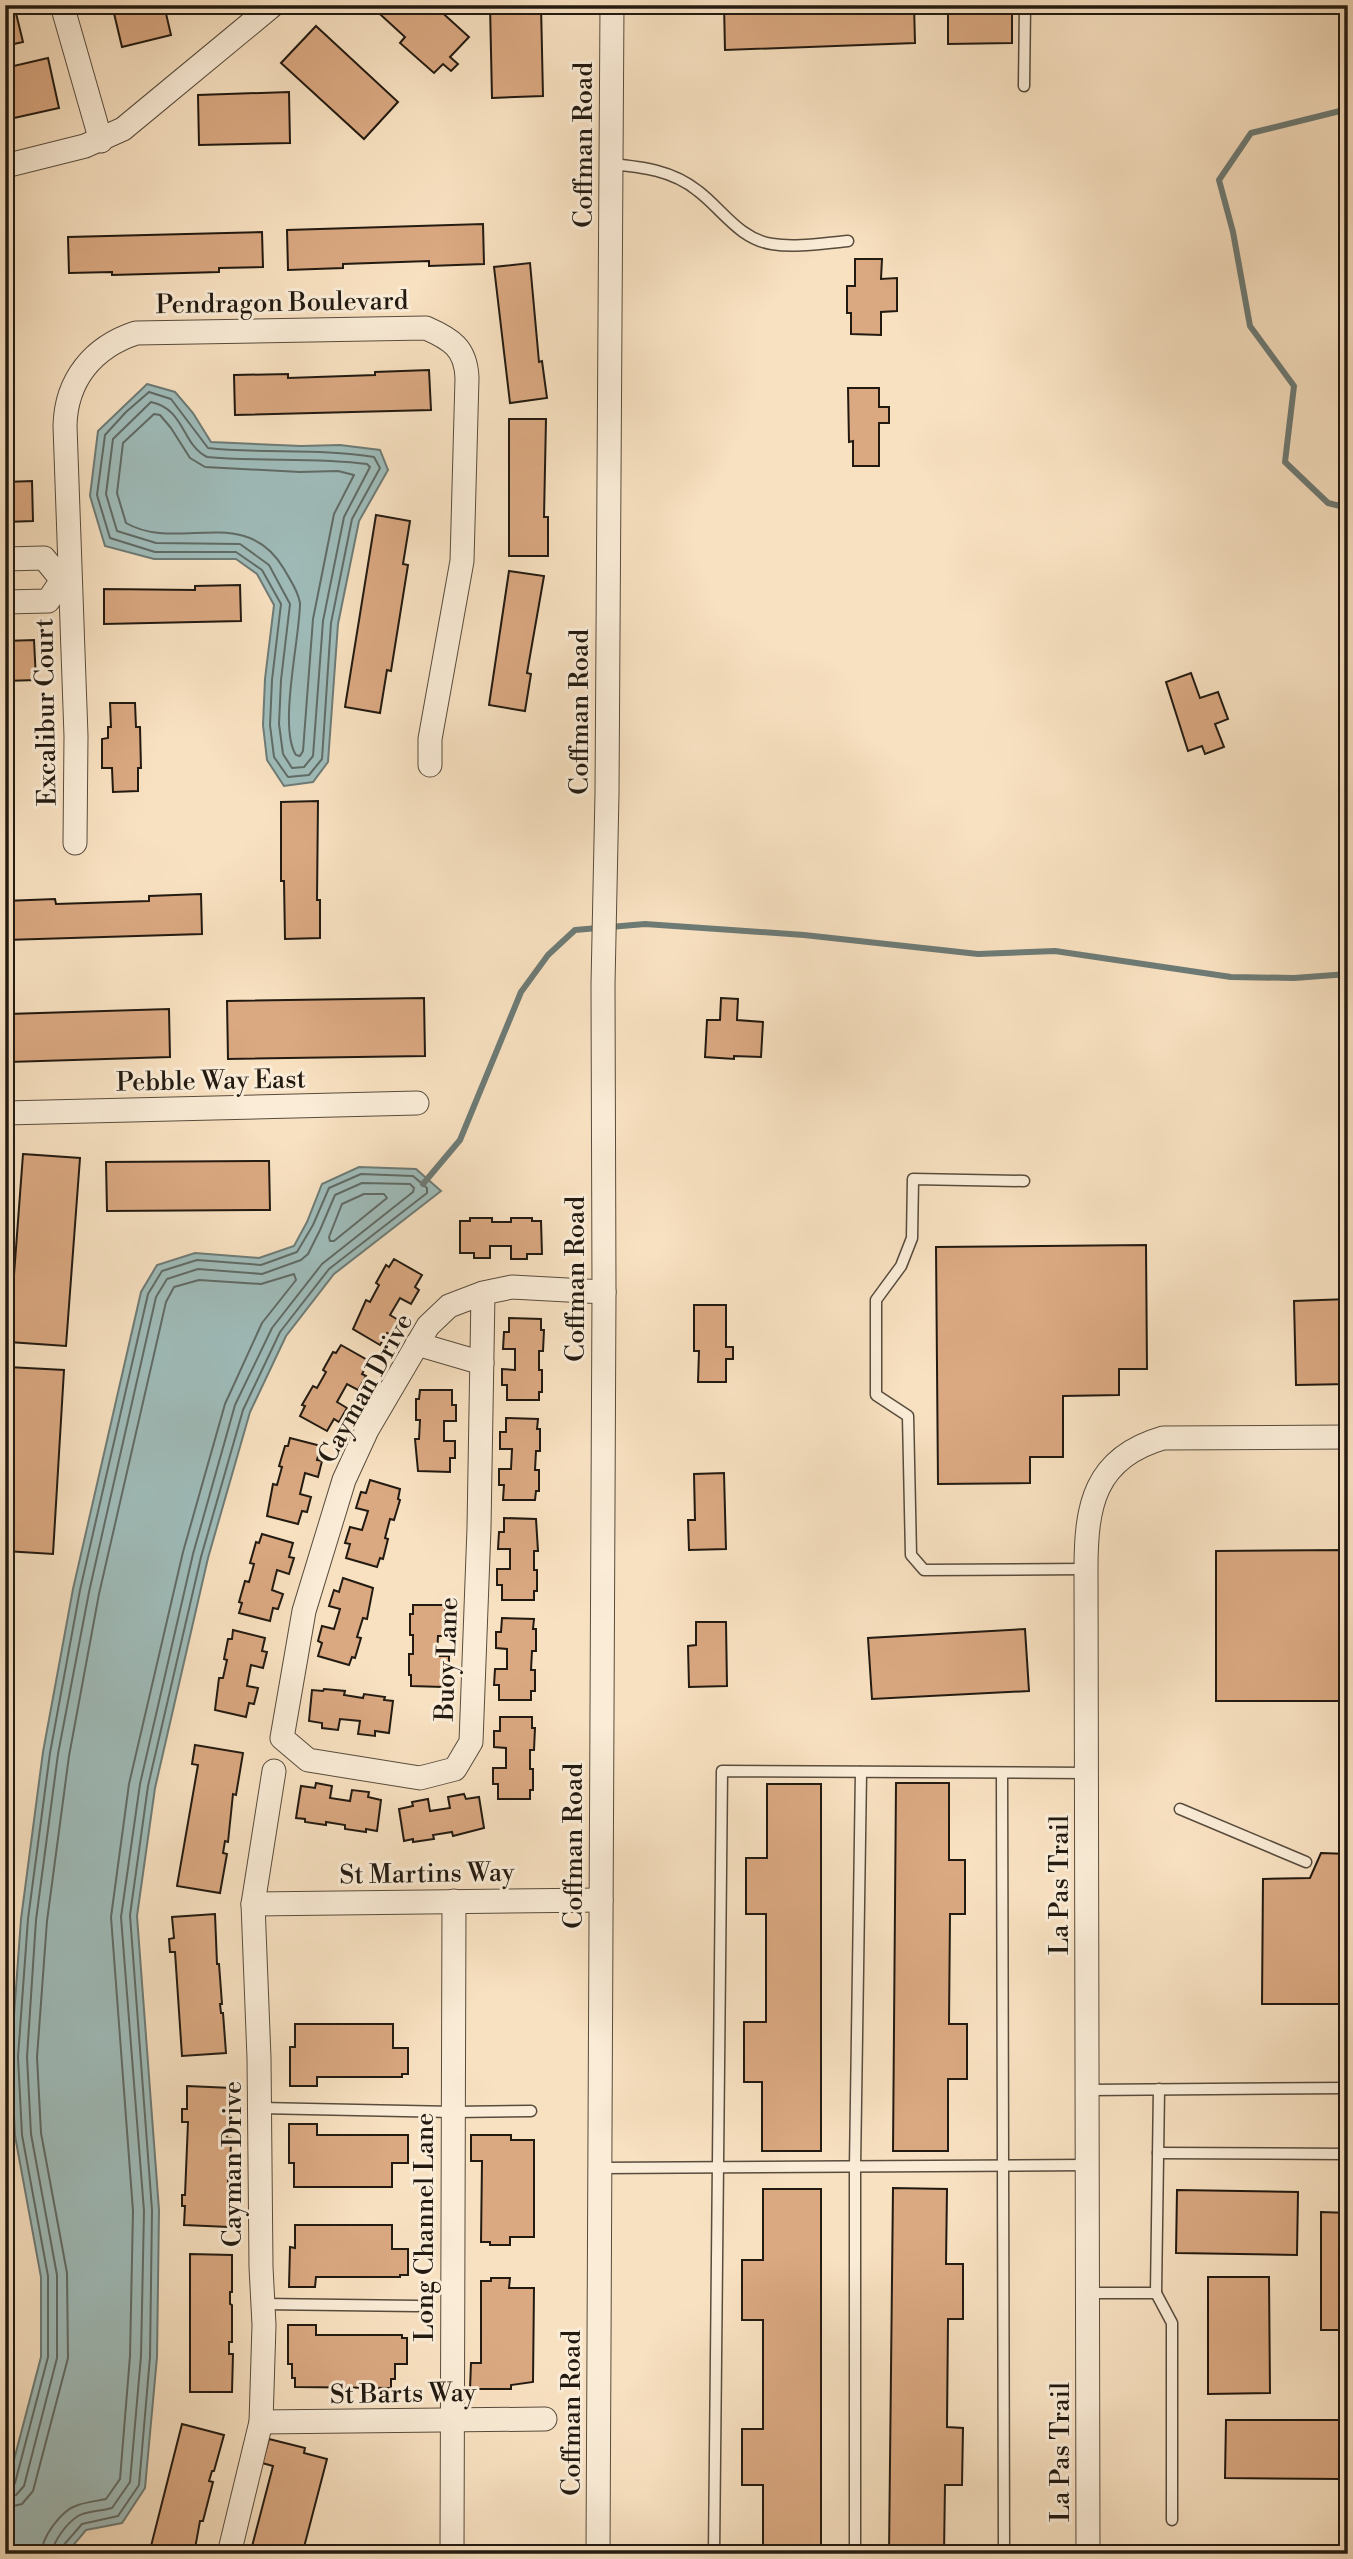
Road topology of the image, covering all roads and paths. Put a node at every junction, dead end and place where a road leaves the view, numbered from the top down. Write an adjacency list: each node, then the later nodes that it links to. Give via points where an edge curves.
1 (62, 5): 6 (street)
2 (273, 5): 6 (street, via 144,114)
3 (612, 5): 7 (street, Coffman Road)
4 (1025, 5): 5 (lane)
5 (1024, 86)
6 (101, 141): 8 (street)
7 (611, 164): 9 (lane, via 674,176 699,191 730,223 771,244); 18 (street, Coffman Road)
8 (5, 166)
9 (848, 242)
10 (5, 559): 11 (street, via 44,558)
11 (66, 580): 12 (street, via 48,601); 13 (street, Pendragon Boulevard, via 66,407 81,370 102,349 145,331 426,328 447,337 458,348 467,371 462,561 430,739); 14 (street, Excalibur Court, via 76,736)
12 (5, 602)
13 (430, 765)
14 (75, 843)
15 (417, 1103): 16 (street, Pebble Way East)
16 (5, 1113)
17 (1024, 1181): 23 (lane, via 913,1179 912,1238 901,1266 876,1300 876,1395 908,1416 911,1555 924,1570)
18 (604, 1292): 19 (street, Cayman Drive, via 512,1287); 31 (street, Coffman Road)
19 (483, 1293): 20 (street, Cayman Drive, via 449,1306); 21 (street, Buoy Lane)
20 (417, 1344): 21 (street); 24 (street, Cayman Drive, via 344,1480 304,1611)
21 (482, 1363): 24 (street, Buoy Lane, via 471,1742 456,1769 419,1779 308,1760)
22 (1348, 1437): 23 (street, La Pas Trail, via 1163,1438 1143,1444 1114,1466 1097,1490 1088,1517)
23 (1086, 1569): 28 (street, La Pas Trail)
24 (282, 1738)
25 (274, 1771): 33 (street, Cayman Drive)
26 (861, 1772): 27 (lane); 44 (lane); 46 (lane, via 722,1771)
27 (1002, 1773): 28 (lane); 43 (lane)
28 (1087, 1773): 36 (street, La Pas Trail)
29 (1180, 1809): 30 (lane)
30 (1306, 1862)
31 (601, 1900): 32 (street, St Martins Way); 45 (street, Coffman Road)
32 (454, 1901): 33 (street, St Martins Way); 39 (street, Long Channel Lane)
33 (253, 1904): 37 (street, Cayman Drive)
34 (1348, 2088): 35 (lane)
35 (1159, 2089): 36 (lane); 40 (lane)
36 (1088, 2090): 42 (street, La Pas Trail)
37 (260, 2108): 39 (lane); 49 (street, Cayman Drive)
38 (531, 2111): 39 (lane)
39 (453, 2112): 52 (street, Long Channel Lane)
40 (1158, 2153): 41 (lane); 48 (lane)
41 (1348, 2154)
42 (1088, 2165): 43 (lane); 47 (street, La Pas Trail)
43 (1004, 2166): 44 (lane); 60 (lane)
44 (855, 2167): 46 (lane); 59 (lane)
45 (600, 2168): 46 (lane); 57 (street, Coffman Road)
46 (718, 2168): 58 (lane)
47 (1088, 2293): 48 (lane); 61 (street, La Pas Trail)
48 (1156, 2293): 54 (lane, via 1172,2323)
49 (263, 2304): 50 (lane); 53 (street, Cayman Drive)
50 (417, 2306)
51 (545, 2419): 52 (street, St Barts Way)
52 (451, 2420): 53 (street, St Barts Way); 56 (street, Long Channel Lane)
53 (261, 2422): 55 (street, Cayman Drive)
54 (1172, 2520)
55 (229, 2554)
56 (452, 2554)
57 (598, 2554)
58 (714, 2554)
59 (855, 2554)
60 (1004, 2554)
61 (1088, 2554)

